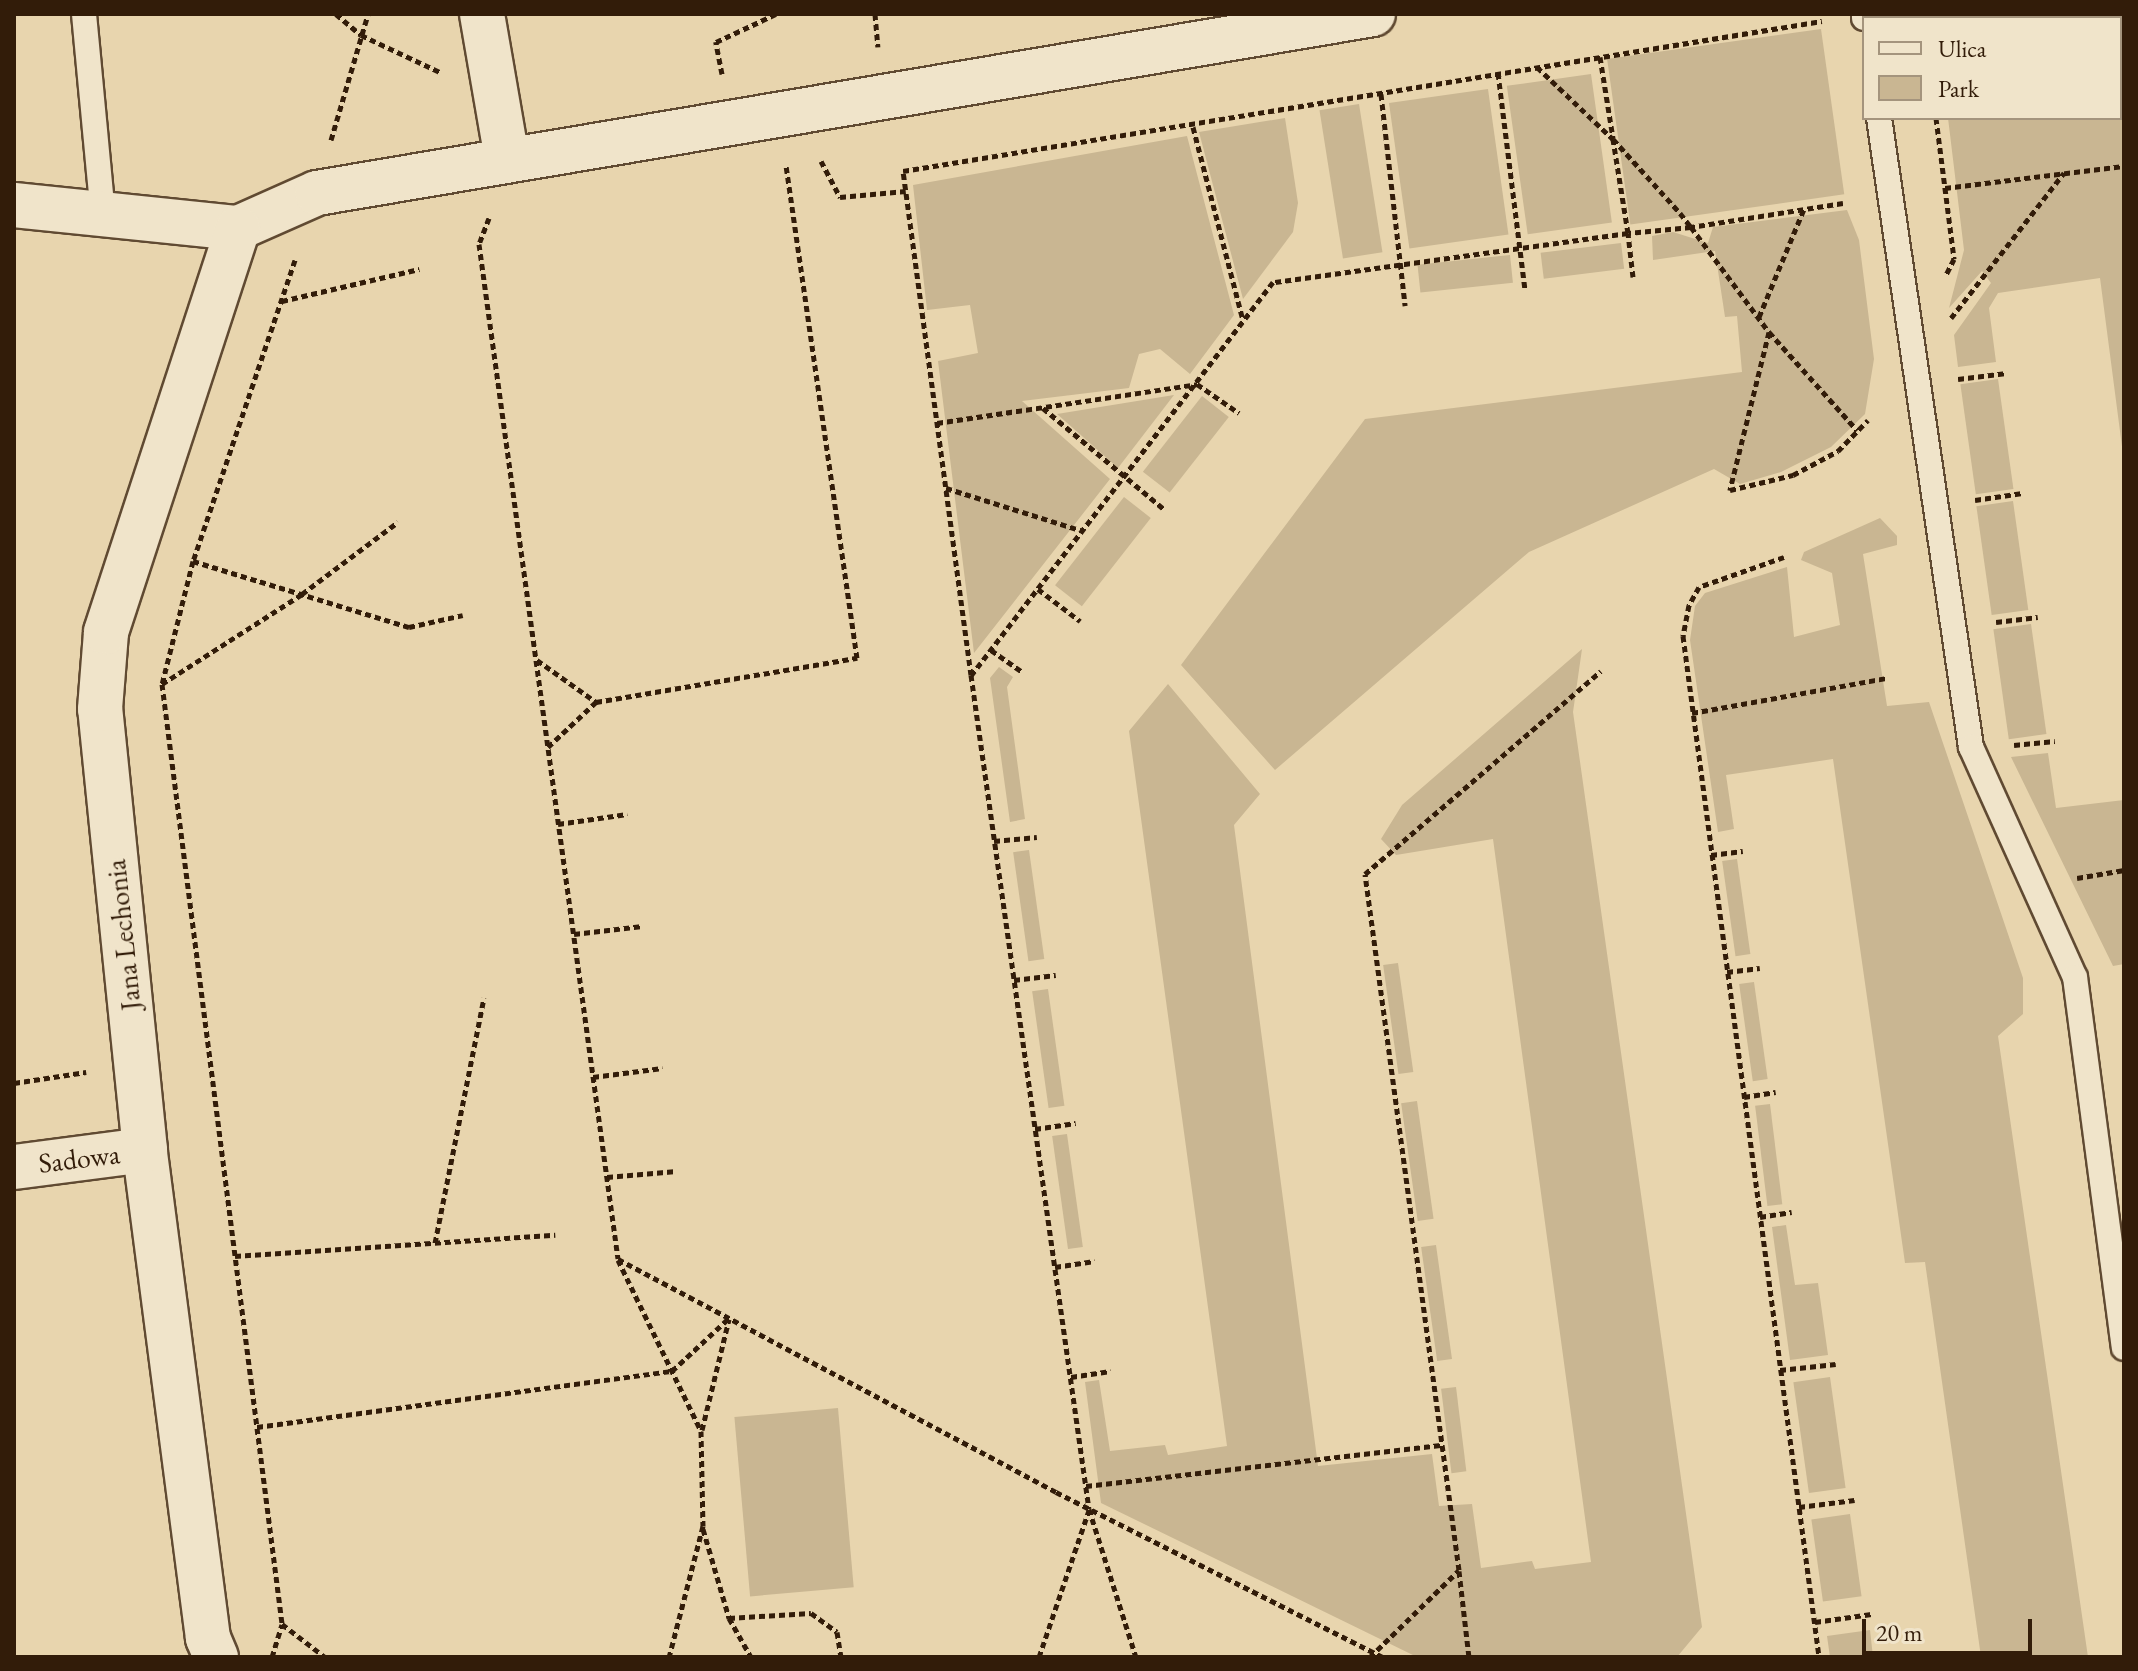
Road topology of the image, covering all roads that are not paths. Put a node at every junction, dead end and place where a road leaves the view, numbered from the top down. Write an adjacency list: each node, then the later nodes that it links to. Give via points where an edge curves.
1 (84, 14): 7 (lane)
2 (482, 14): 5 (street)
3 (1373, 14): 5 (street)
4 (1879, 120): 11 (lane, via 1971,747 2075,977)
5 (507, 159): 8 (street, via 317,193)
6 (14, 205): 7 (street)
7 (103, 216): 8 (street)
8 (238, 228): 9 (street, Jana Lechonia, via 106,632 100,709)
9 (145, 1150): 10 (street, Sadowa); 12 (street, Jana Lechonia, via 208,1638)
10 (14, 1167)
11 (2124, 1348)
12 (216, 1657)

